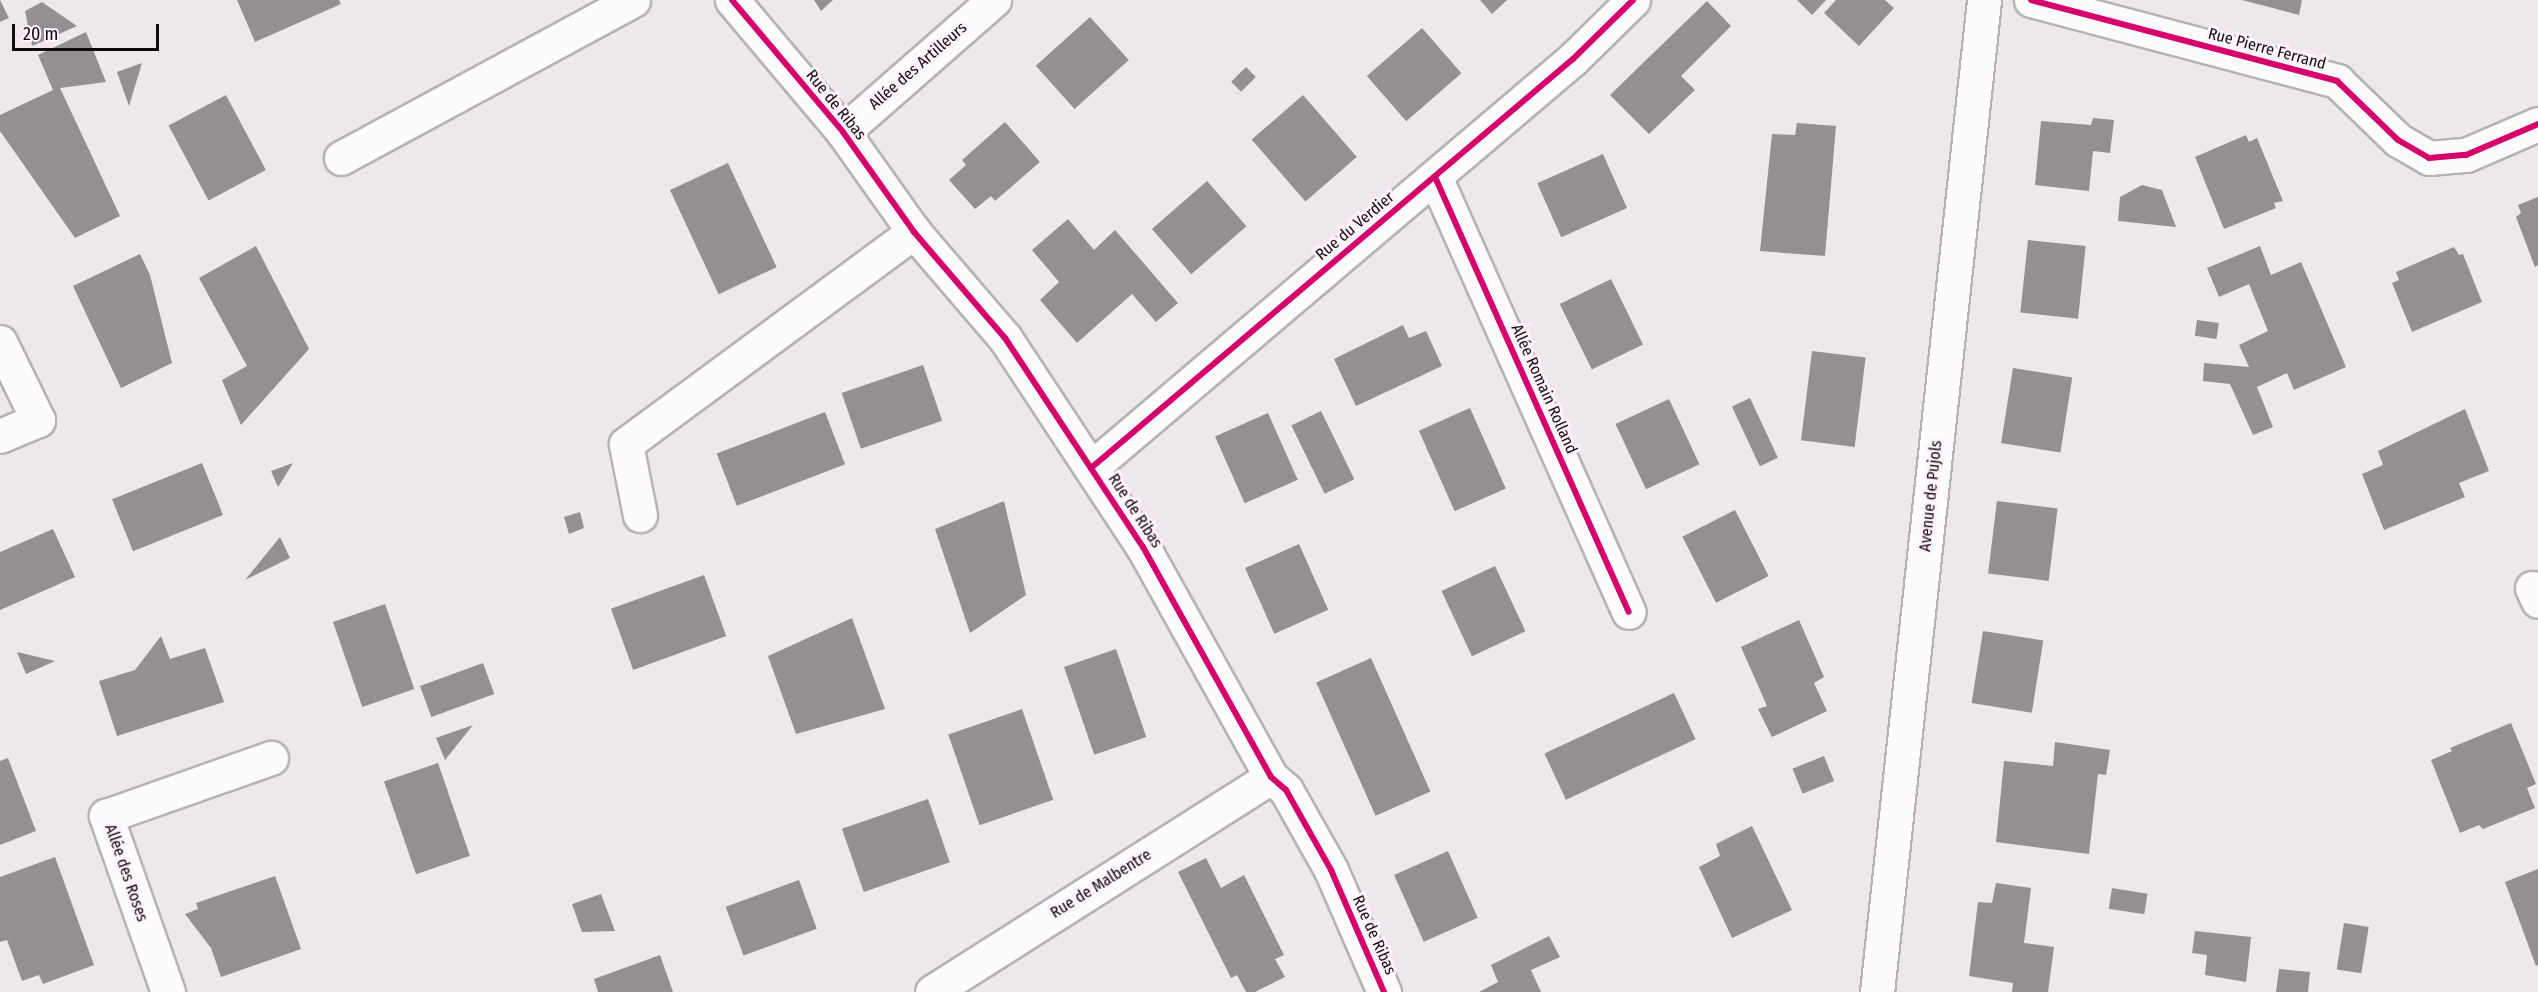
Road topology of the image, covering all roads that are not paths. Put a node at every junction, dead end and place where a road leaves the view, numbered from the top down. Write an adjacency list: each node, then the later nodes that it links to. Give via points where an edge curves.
1 (633, 0): 9 (street)
2 (732, 0): 8 (street, Rue de Ribas)
3 (994, 0): 8 (street, Allée des Artilleurs)
4 (1633, 0): 10 (street, Rue du Verdier, via 1573,59)
5 (1984, 0): 22 (street, Avenue de Pujols)
6 (2031, 0): 7 (street, Rue Pierre Ferrand, via 2337,81 2398,140 2429,158 2466,155)
7 (2538, 124)
8 (843, 132): 11 (street, Rue de Ribas)
9 (341, 158)
10 (1435, 177): 14 (street, Rue du Verdier); 16 (street, Allée Romain Rolland)
11 (914, 232): 14 (street, Rue de Ribas, via 1005,338); 15 (street, via 626,444)
12 (0, 342): 13 (street, via 38,420)
13 (0, 436)
14 (1091, 468): 18 (street, Rue de Ribas, via 1143,547)
15 (640, 515)
16 (1629, 612)
17 (272, 758): 19 (street, Allée des Roses, via 106,816)
18 (1271, 777): 20 (street, Rue de Malbentre); 21 (street, Rue de Ribas, via 1286,790 1331,870)
19 (168, 992)
20 (932, 992)
21 (1384, 992)
22 (1877, 992)

